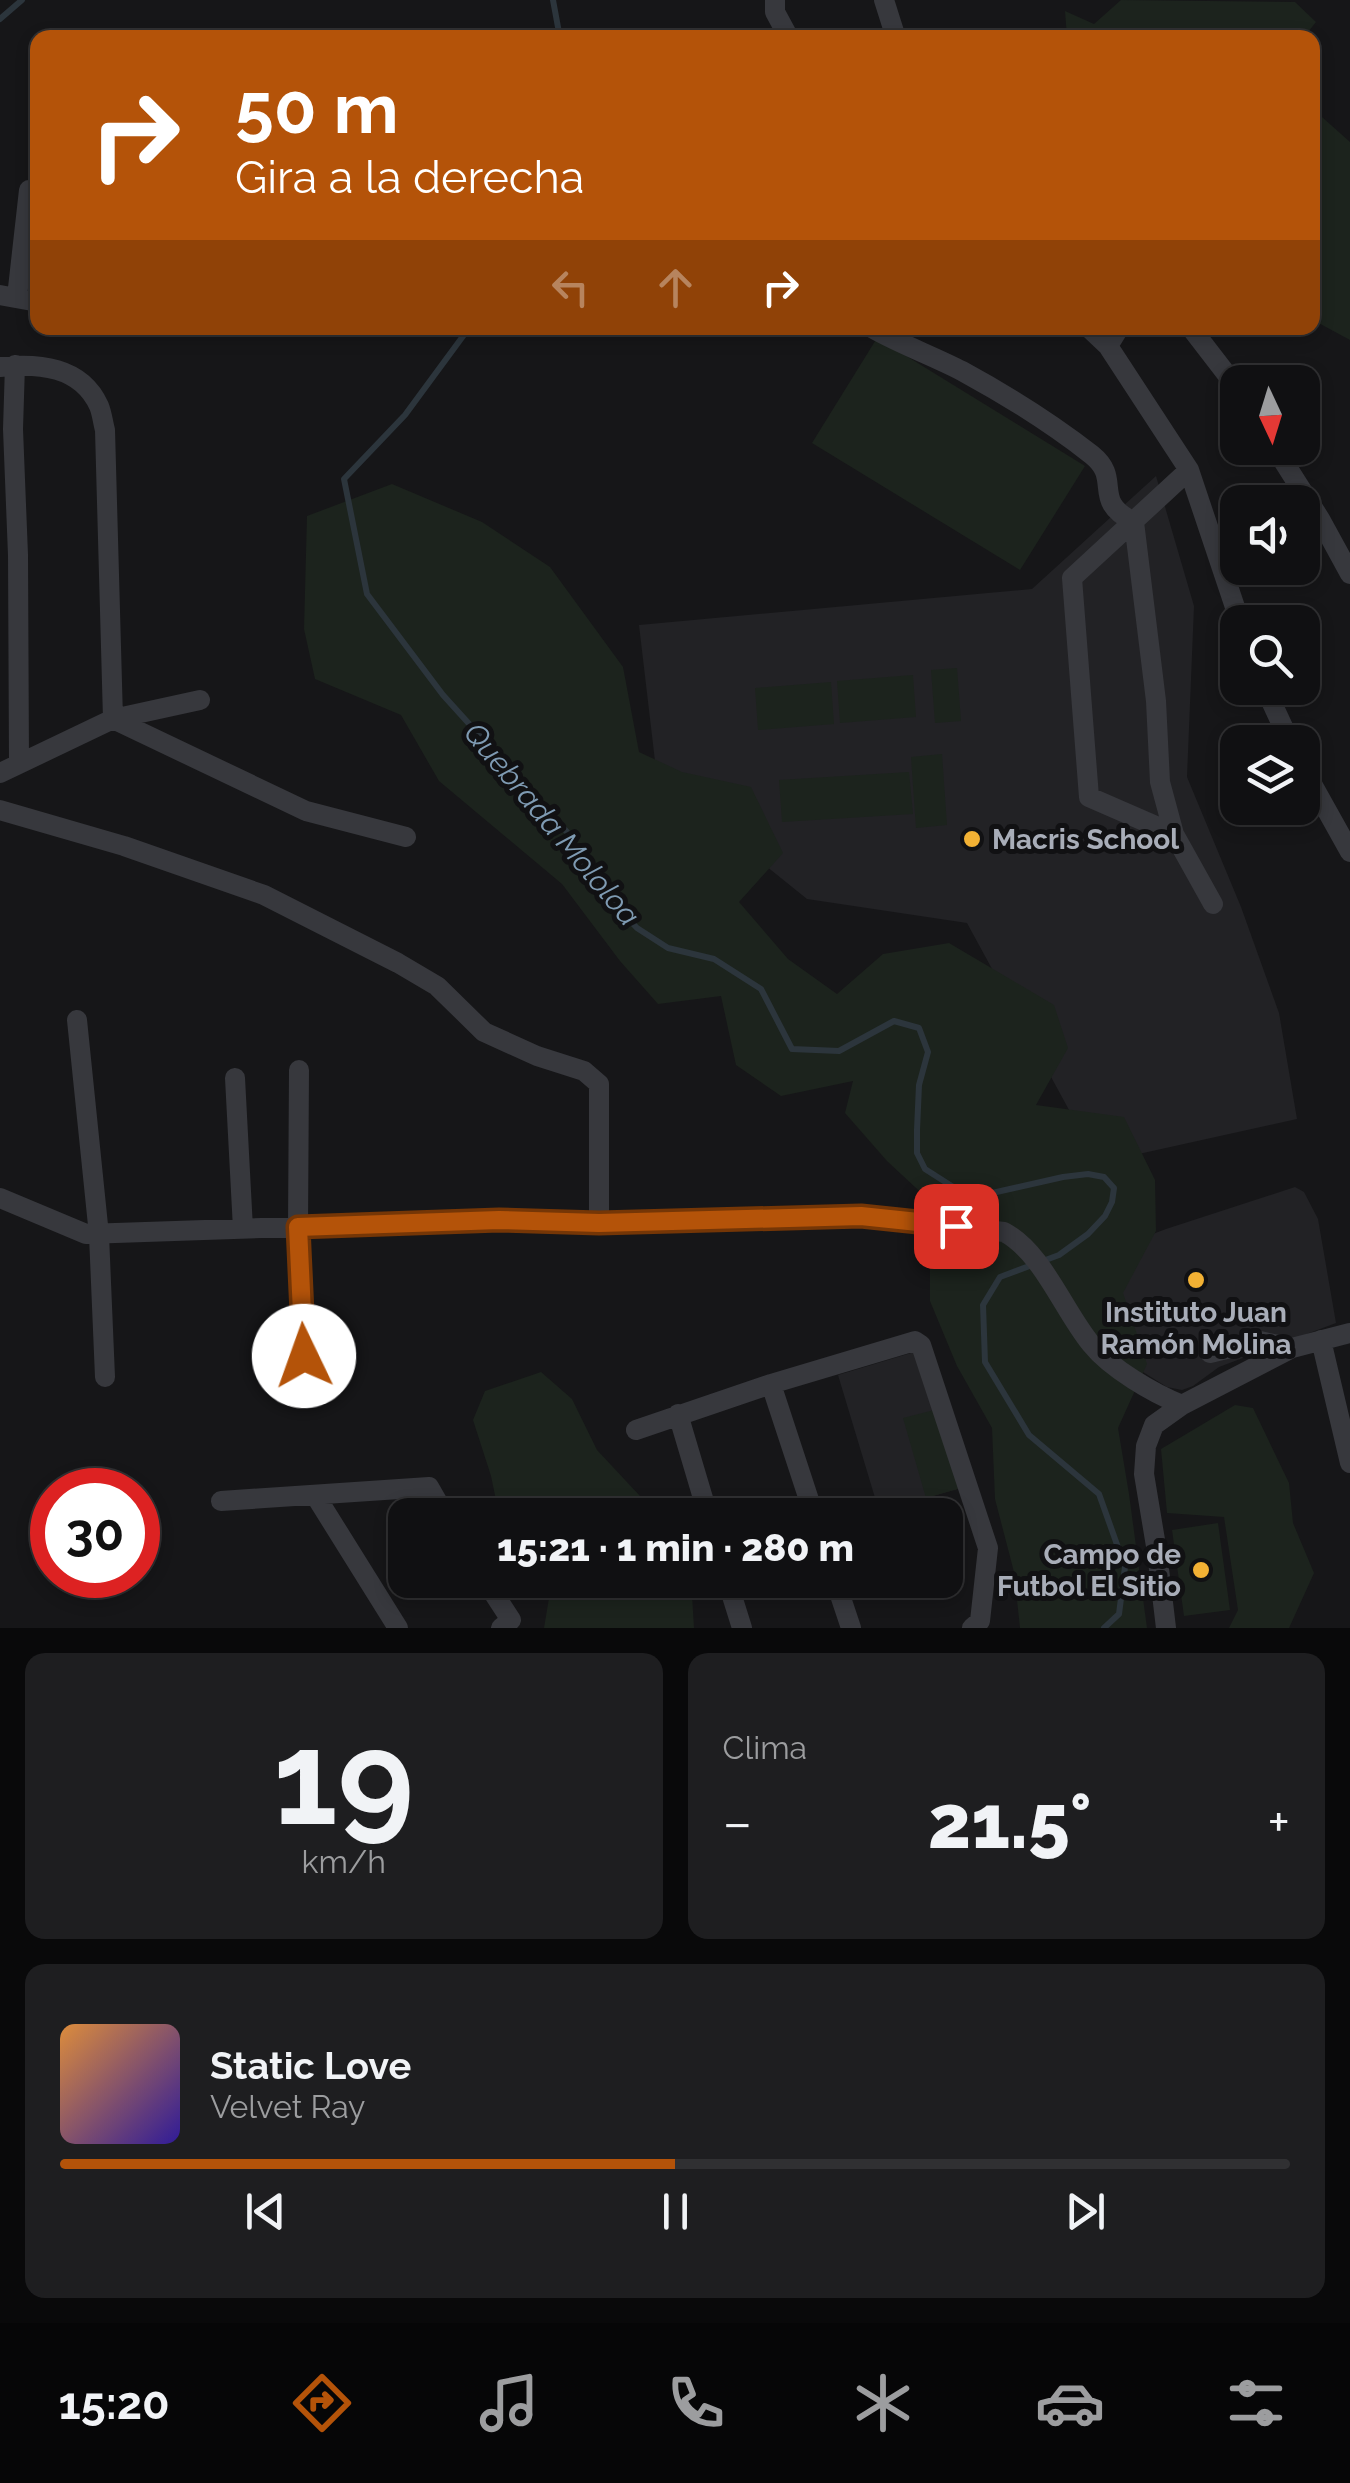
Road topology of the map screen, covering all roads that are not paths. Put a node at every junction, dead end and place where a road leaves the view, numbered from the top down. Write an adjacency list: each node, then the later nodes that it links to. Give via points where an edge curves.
1 (775, 0): 3 (street)
2 (884, 0): 4 (street)
3 (785, 30)
4 (893, 30)
5 (29, 190): 6 (street)
6 (18, 298)
7 (886, 335): 16 (street, via 1036,414 1097,459 1113,509)
8 (1096, 335): 11 (street)
9 (1115, 335): 11 (street)
10 (1196, 335): 13 (street)
11 (1108, 346): 15 (street)
12 (7, 366): 20 (street, via 48,366 68,374 99,406); 21 (street, via 18,555)
13 (1220, 366)
14 (1286, 465): 17 (street)
15 (1189, 470): 16 (street); 18 (street)
16 (1134, 522): 24 (street, via 1160,782); 24 (street, via 1072,578 1089,796)
17 (1350, 574)
18 (1234, 605)
19 (200, 700): 20 (street)
20 (112, 719): 21 (street); 25 (street, via 306,811)
21 (9, 768)
22 (1320, 798): 26 (street)
23 (0, 810): 32 (street, via 264,896 437,986 484,1032 584,1071 598,1084)
24 (1174, 834): 27 (street)
25 (406, 836)
26 (1350, 852)
27 (1212, 904)
28 (77, 1020): 35 (street)
29 (299, 1070): 33 (street)
30 (235, 1078): 34 (street)
31 (0, 1198): 35 (street)
32 (599, 1223): 33 (street); 43 (street, via 861,1216 1004,1232 1033,1258 1093,1347)
33 (298, 1227): 34 (street); 42 (street)
34 (243, 1229): 35 (street)
35 (99, 1234): 40 (street)
36 (1350, 1333): 37 (street)
37 (1321, 1340): 38 (street); 46 (street)
38 (1292, 1348): 39 (street, via 1260,1341); 43 (street)
39 (1210, 1353)
40 (105, 1377)
41 (771, 1384): 44 (street); 50 (street); 59 (street, via 906,1343 921,1345 988,1548 980,1621)
42 (306, 1389)
43 (1182, 1405): 60 (street, via 1154,1425 1146,1446 1144,1474)
44 (678, 1414): 45 (street); 49 (street)
45 (636, 1430)
46 (1350, 1463)
47 (314, 1495): 48 (street, via 430,1487); 51 (street); 55 (street)
48 (436, 1498)
49 (703, 1498)
50 (808, 1498)
51 (221, 1501)
52 (497, 1598): 56 (street, via 511,1620)
53 (733, 1598): 57 (street)
54 (842, 1598): 58 (street)
55 (398, 1628)
56 (501, 1628)
57 (742, 1628)
58 (851, 1628)
59 (972, 1628)
60 (1166, 1628)

